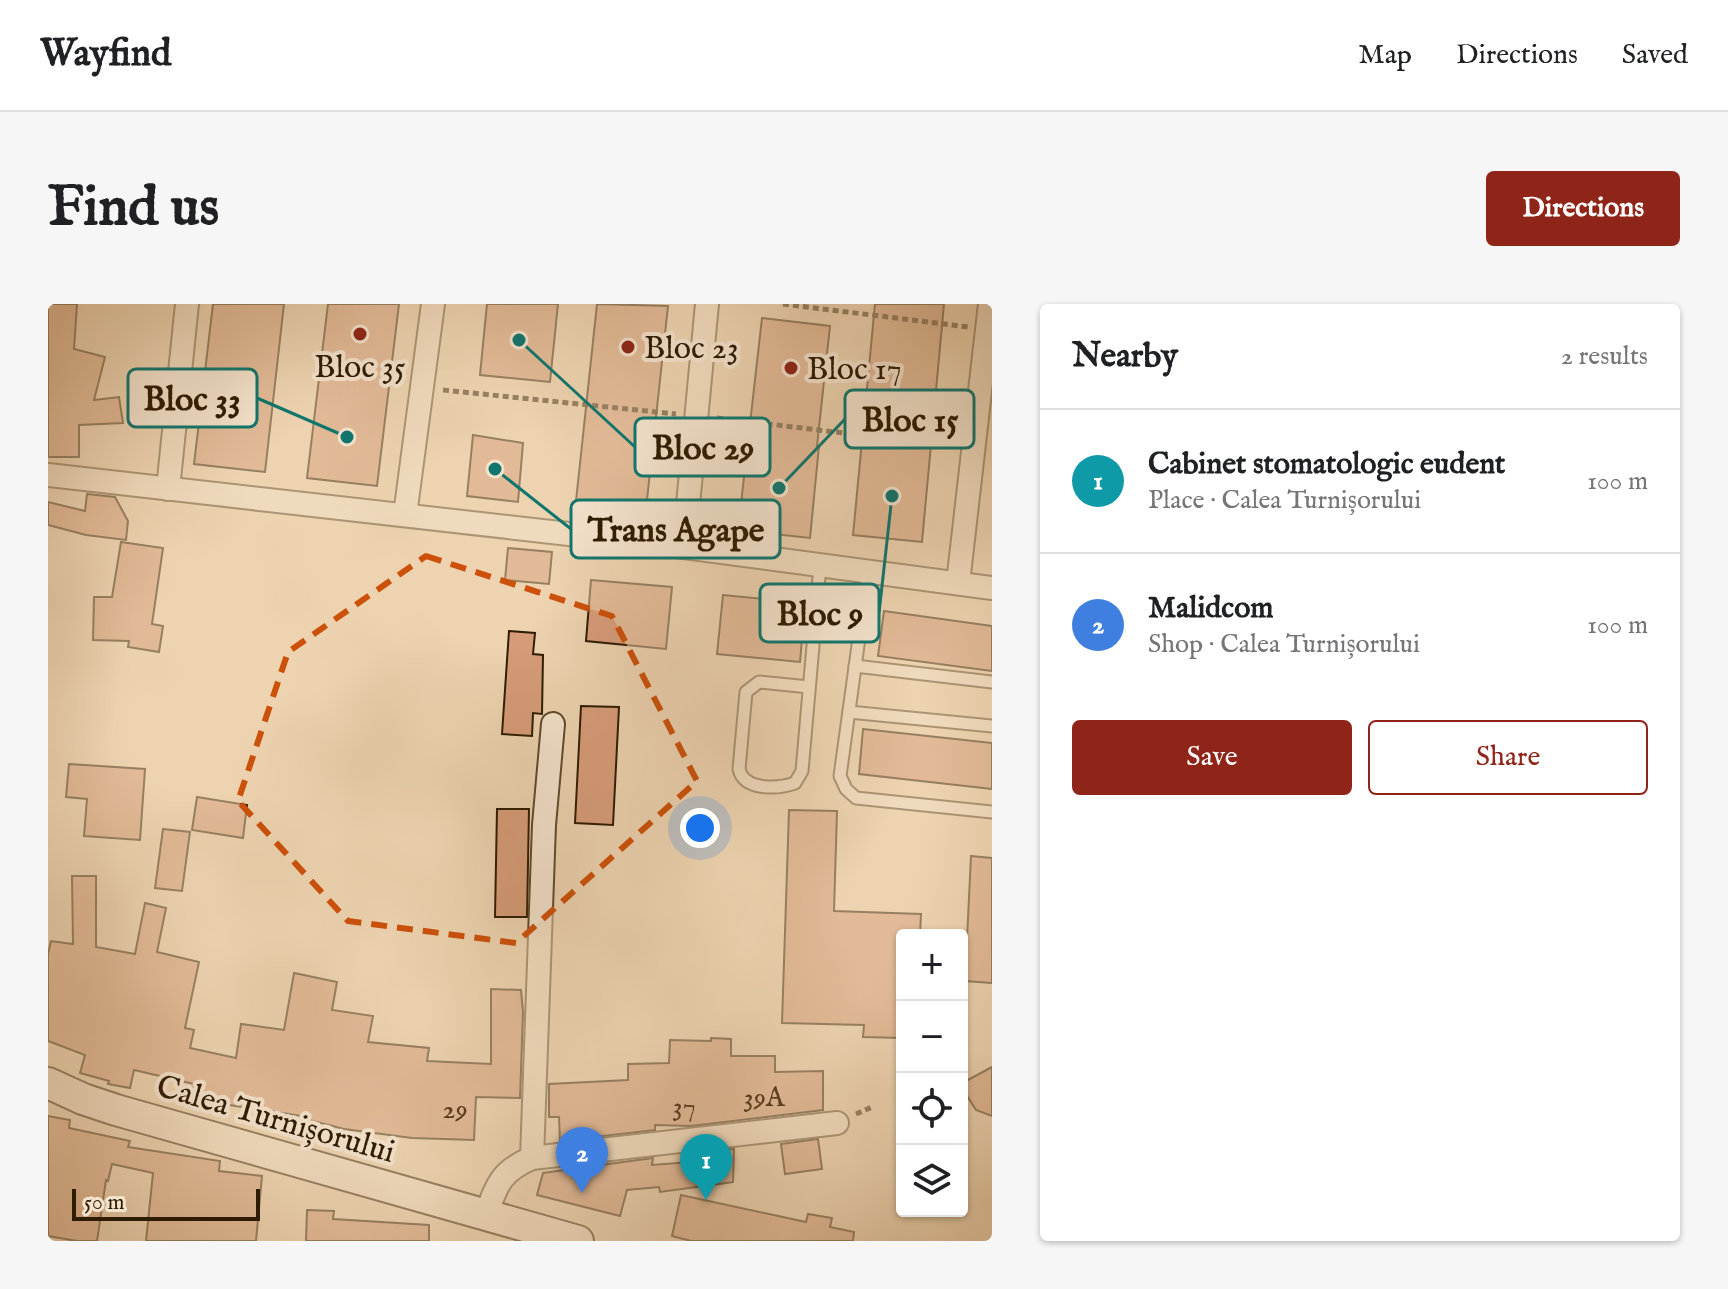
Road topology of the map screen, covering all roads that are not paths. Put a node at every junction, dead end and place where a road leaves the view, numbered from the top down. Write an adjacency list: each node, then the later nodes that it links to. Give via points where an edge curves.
1 (187, 304): 6 (street)
2 (433, 304): 7 (street)
3 (707, 304): 8 (street)
4 (990, 304): 11 (street)
5 (48, 475): 6 (street)
6 (168, 489): 7 (street)
7 (405, 515): 8 (street)
8 (684, 547): 9 (street)
9 (820, 566): 10 (street); 15 (lane)
10 (868, 573): 11 (street); 13 (lane)
11 (958, 583): 12 (street)
12 (992, 588)
13 (855, 666): 14 (lane); 16 (lane)
14 (992, 682)
15 (809, 687): 15 (lane, via 802,771 795,783 749,783 739,769 746,692 759,682)
16 (849, 712): 18 (lane); 19 (lane, via 840,776 856,798)
17 (553, 724): 22 (street, via 544,825)
18 (992, 726)
19 (992, 812)
20 (48, 1083): 23 (street, Calea Turnișorului, via 116,1110)
21 (837, 1123): 22 (street)
22 (532, 1158): 23 (street, via 508,1171)
23 (486, 1215): 24 (street, Calea Turnișorului)
24 (578, 1241)

